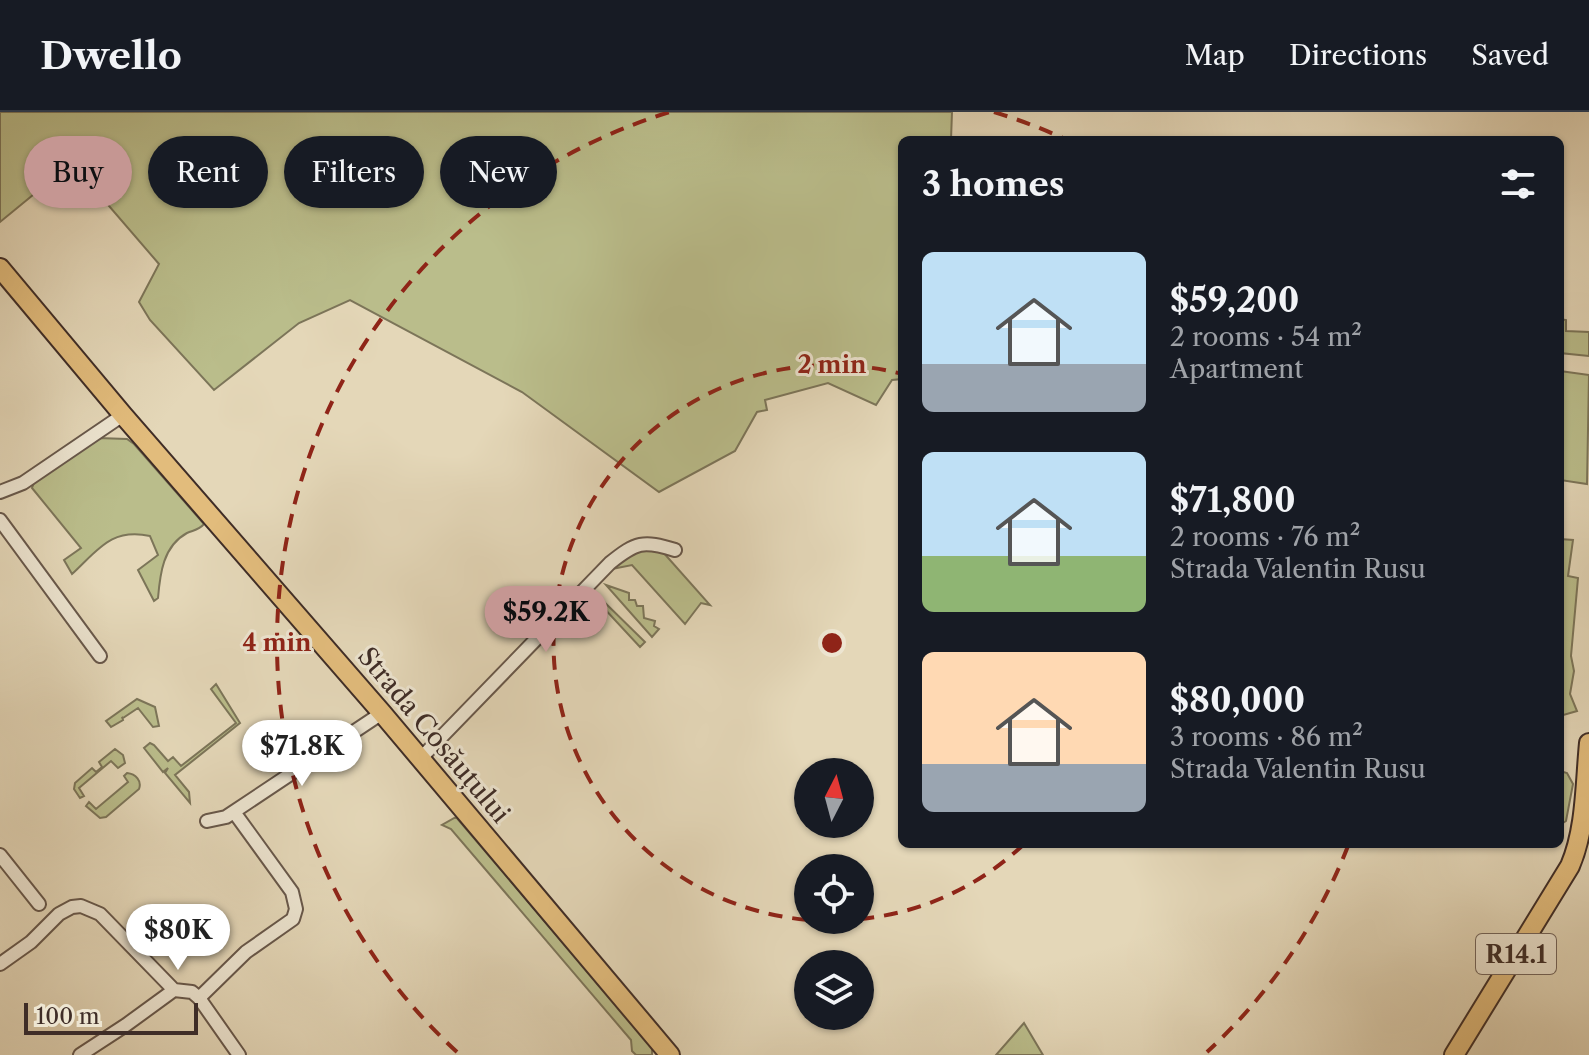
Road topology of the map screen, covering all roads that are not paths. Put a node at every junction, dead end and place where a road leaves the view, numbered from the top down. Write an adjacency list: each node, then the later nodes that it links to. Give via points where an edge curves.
1 (0, 268): 2 (main road, Strada Cosăuțului)
2 (123, 415): 3 (street, via 23,483); 7 (main road, Strada Cosăuțului)
3 (0, 492)
4 (0, 520): 6 (street)
5 (675, 550): 9 (street, via 653,543 633,545 610,563)
6 (100, 656)
7 (382, 713): 9 (main road, Strada Cosăuțului); 10 (street)
8 (1589, 743): 20 (main road, R14.1, via 1573,859)
9 (421, 758): 19 (main road, Strada Cosăuțului)
10 (234, 812): 11 (street); 16 (street, via 292,892 296,909 285,927 246,952)
11 (207, 821)
12 (0, 855): 13 (street)
13 (39, 904)
14 (0, 964): 15 (street, via 59,914 81,906 100,914)
15 (174, 990): 16 (street); 17 (street)
16 (199, 998): 18 (street)
17 (80, 1055)
18 (239, 1055)
19 (670, 1055)
20 (1454, 1055)

